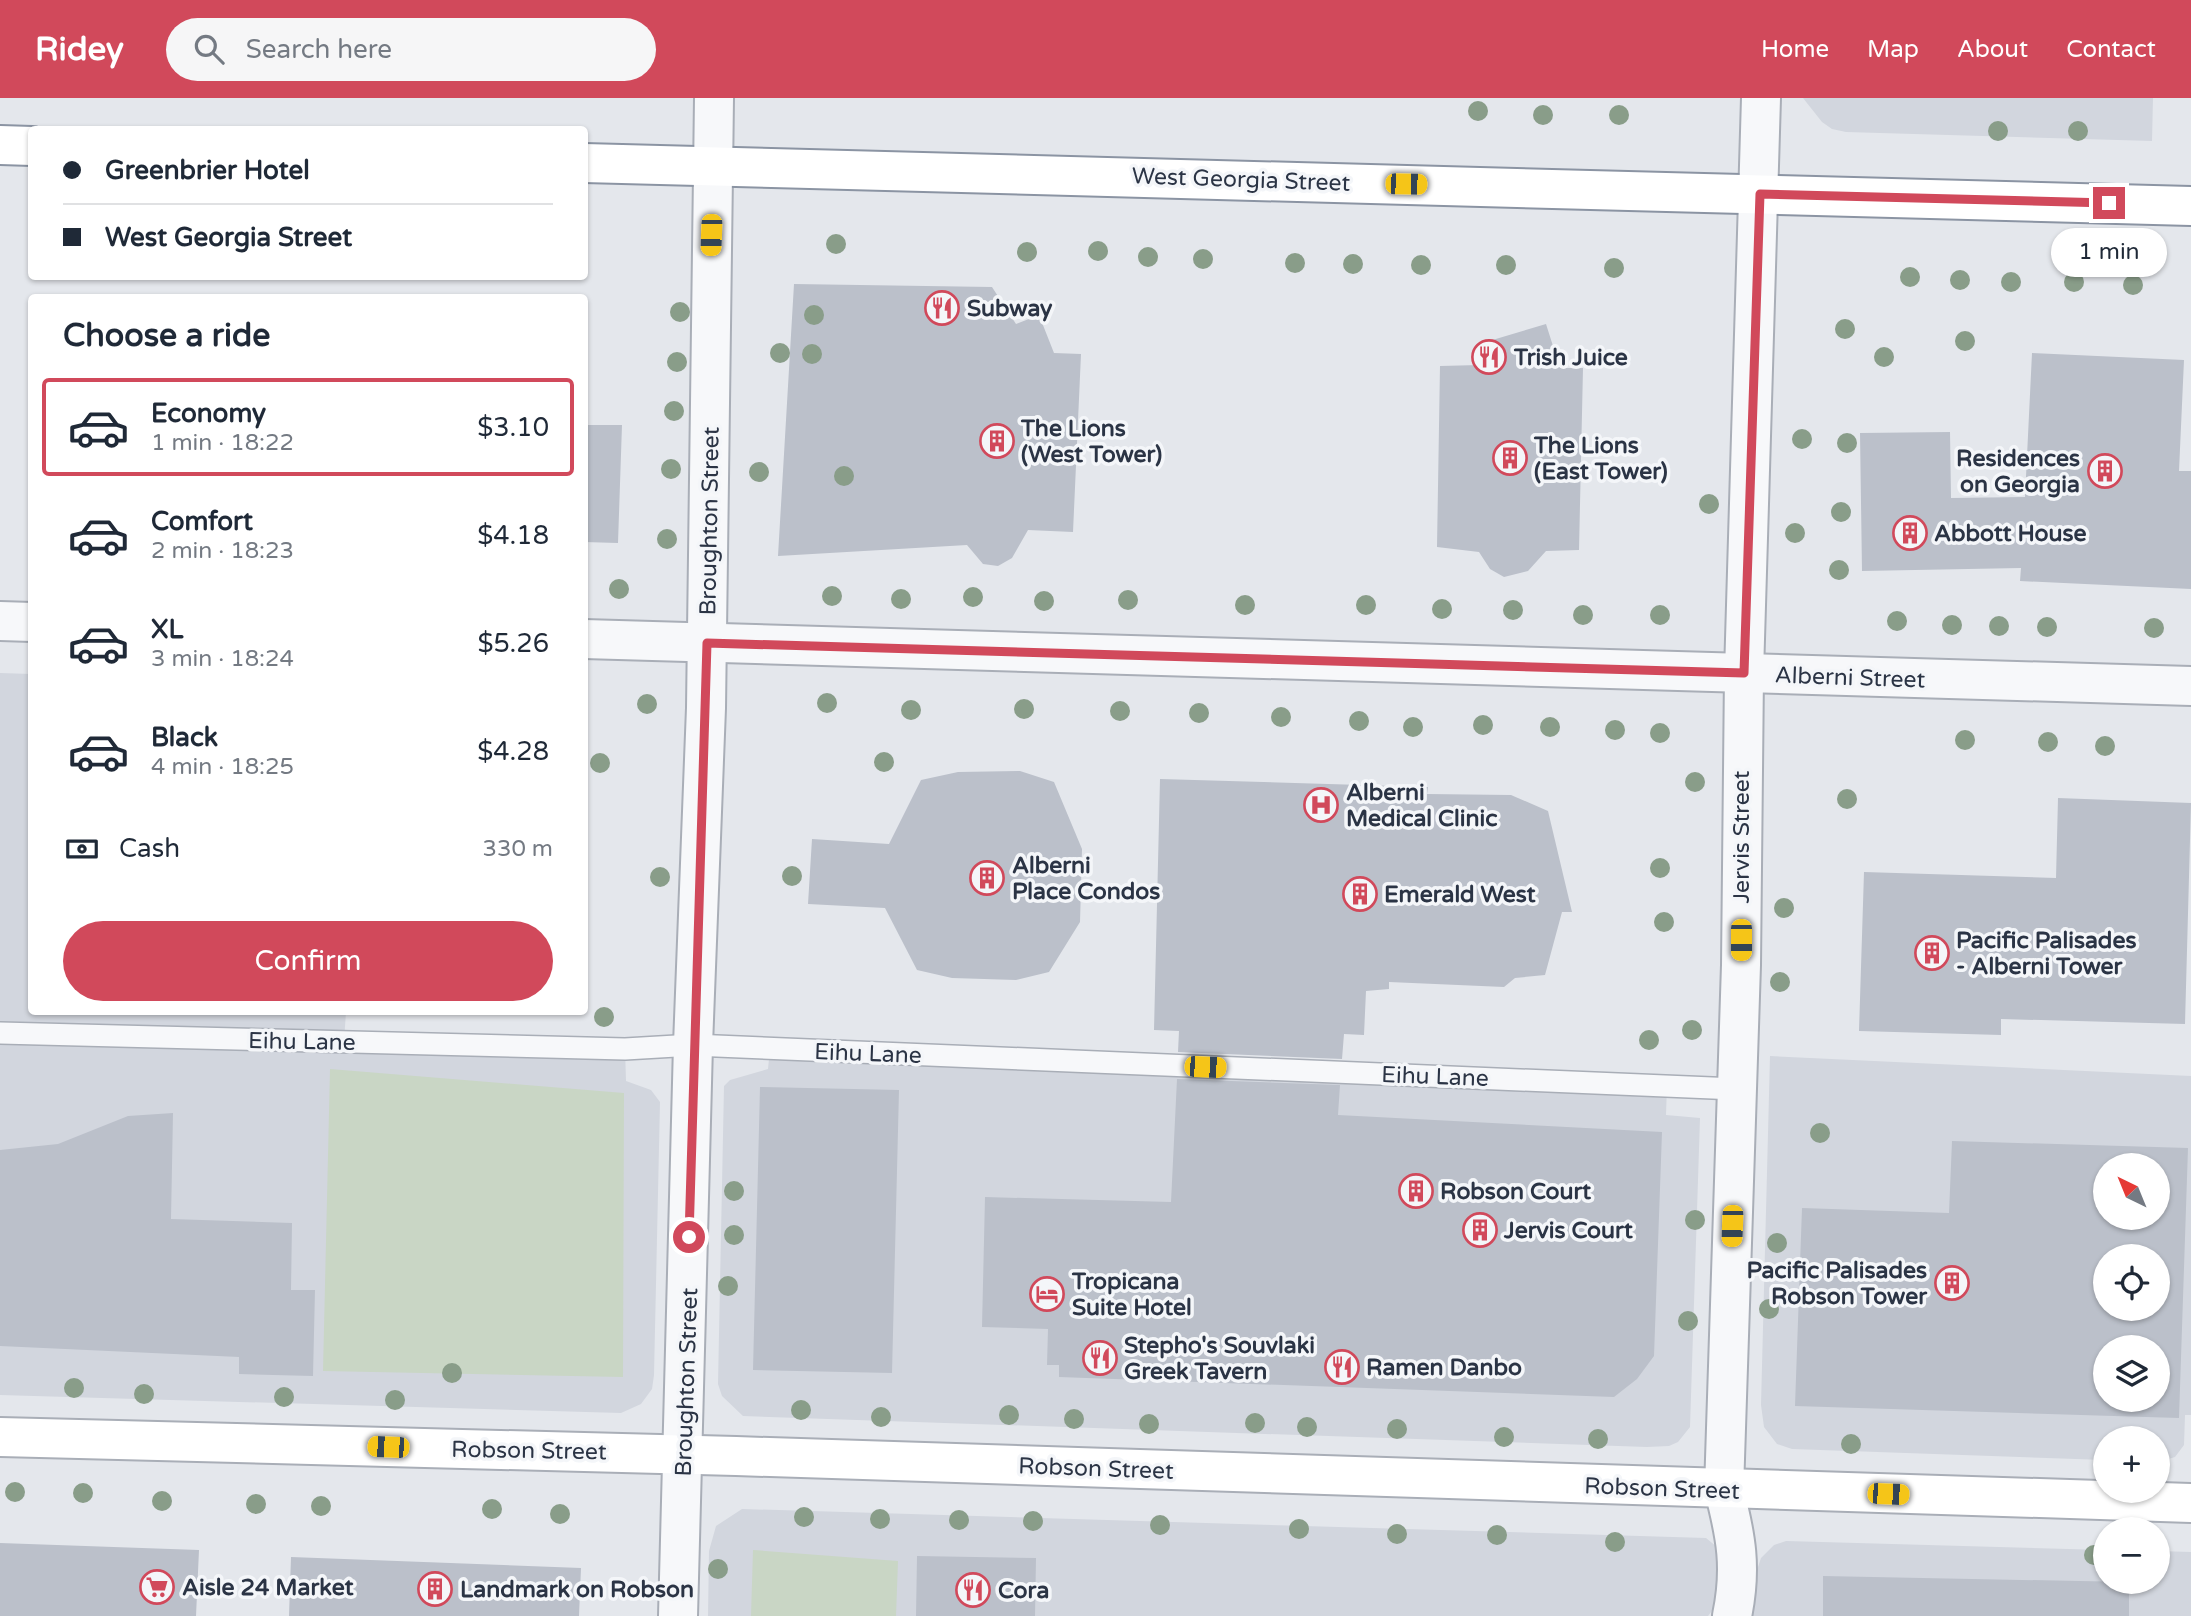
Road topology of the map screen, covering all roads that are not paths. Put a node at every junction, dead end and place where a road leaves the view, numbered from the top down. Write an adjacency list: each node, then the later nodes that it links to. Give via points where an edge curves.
1 (714, 98): 6 (street, Broughton Street)
2 (1761, 98): 7 (street, Jervis Street)
3 (0, 145): 4 (main road)
4 (28, 146)
5 (588, 163): 6 (main road, West Georgia Street)
6 (713, 166): 7 (main road, West Georgia Street); 12 (street, Broughton Street)
7 (1760, 194): 8 (main road, West Georgia Street); 13 (street, Jervis Street)
8 (2191, 206)
9 (0, 621): 10 (street)
10 (28, 622)
11 (588, 639): 12 (street, Alberni Street)
12 (707, 643): 13 (street, Alberni Street); 16 (street, Broughton Street)
13 (1744, 673): 14 (street, Alberni Street); 17 (street, Jervis Street)
14 (2191, 686)
15 (0, 1033): 16 (lane, Eihu Lane, via 625,1049)
16 (693, 1045): 17 (lane, Eihu Lane); 19 (street, Broughton Street)
17 (1737, 1088): 20 (street, Jervis Street)
18 (0, 1437): 19 (main road, Robson Street)
19 (684, 1455): 20 (main road, Robson Street); 22 (street, Broughton Street)
20 (1724, 1490): 21 (main road, Robson Street); 23 (street, Jervis Street, via 1738,1543)
21 (2191, 1503)
22 (678, 1616)
23 (1732, 1616)

